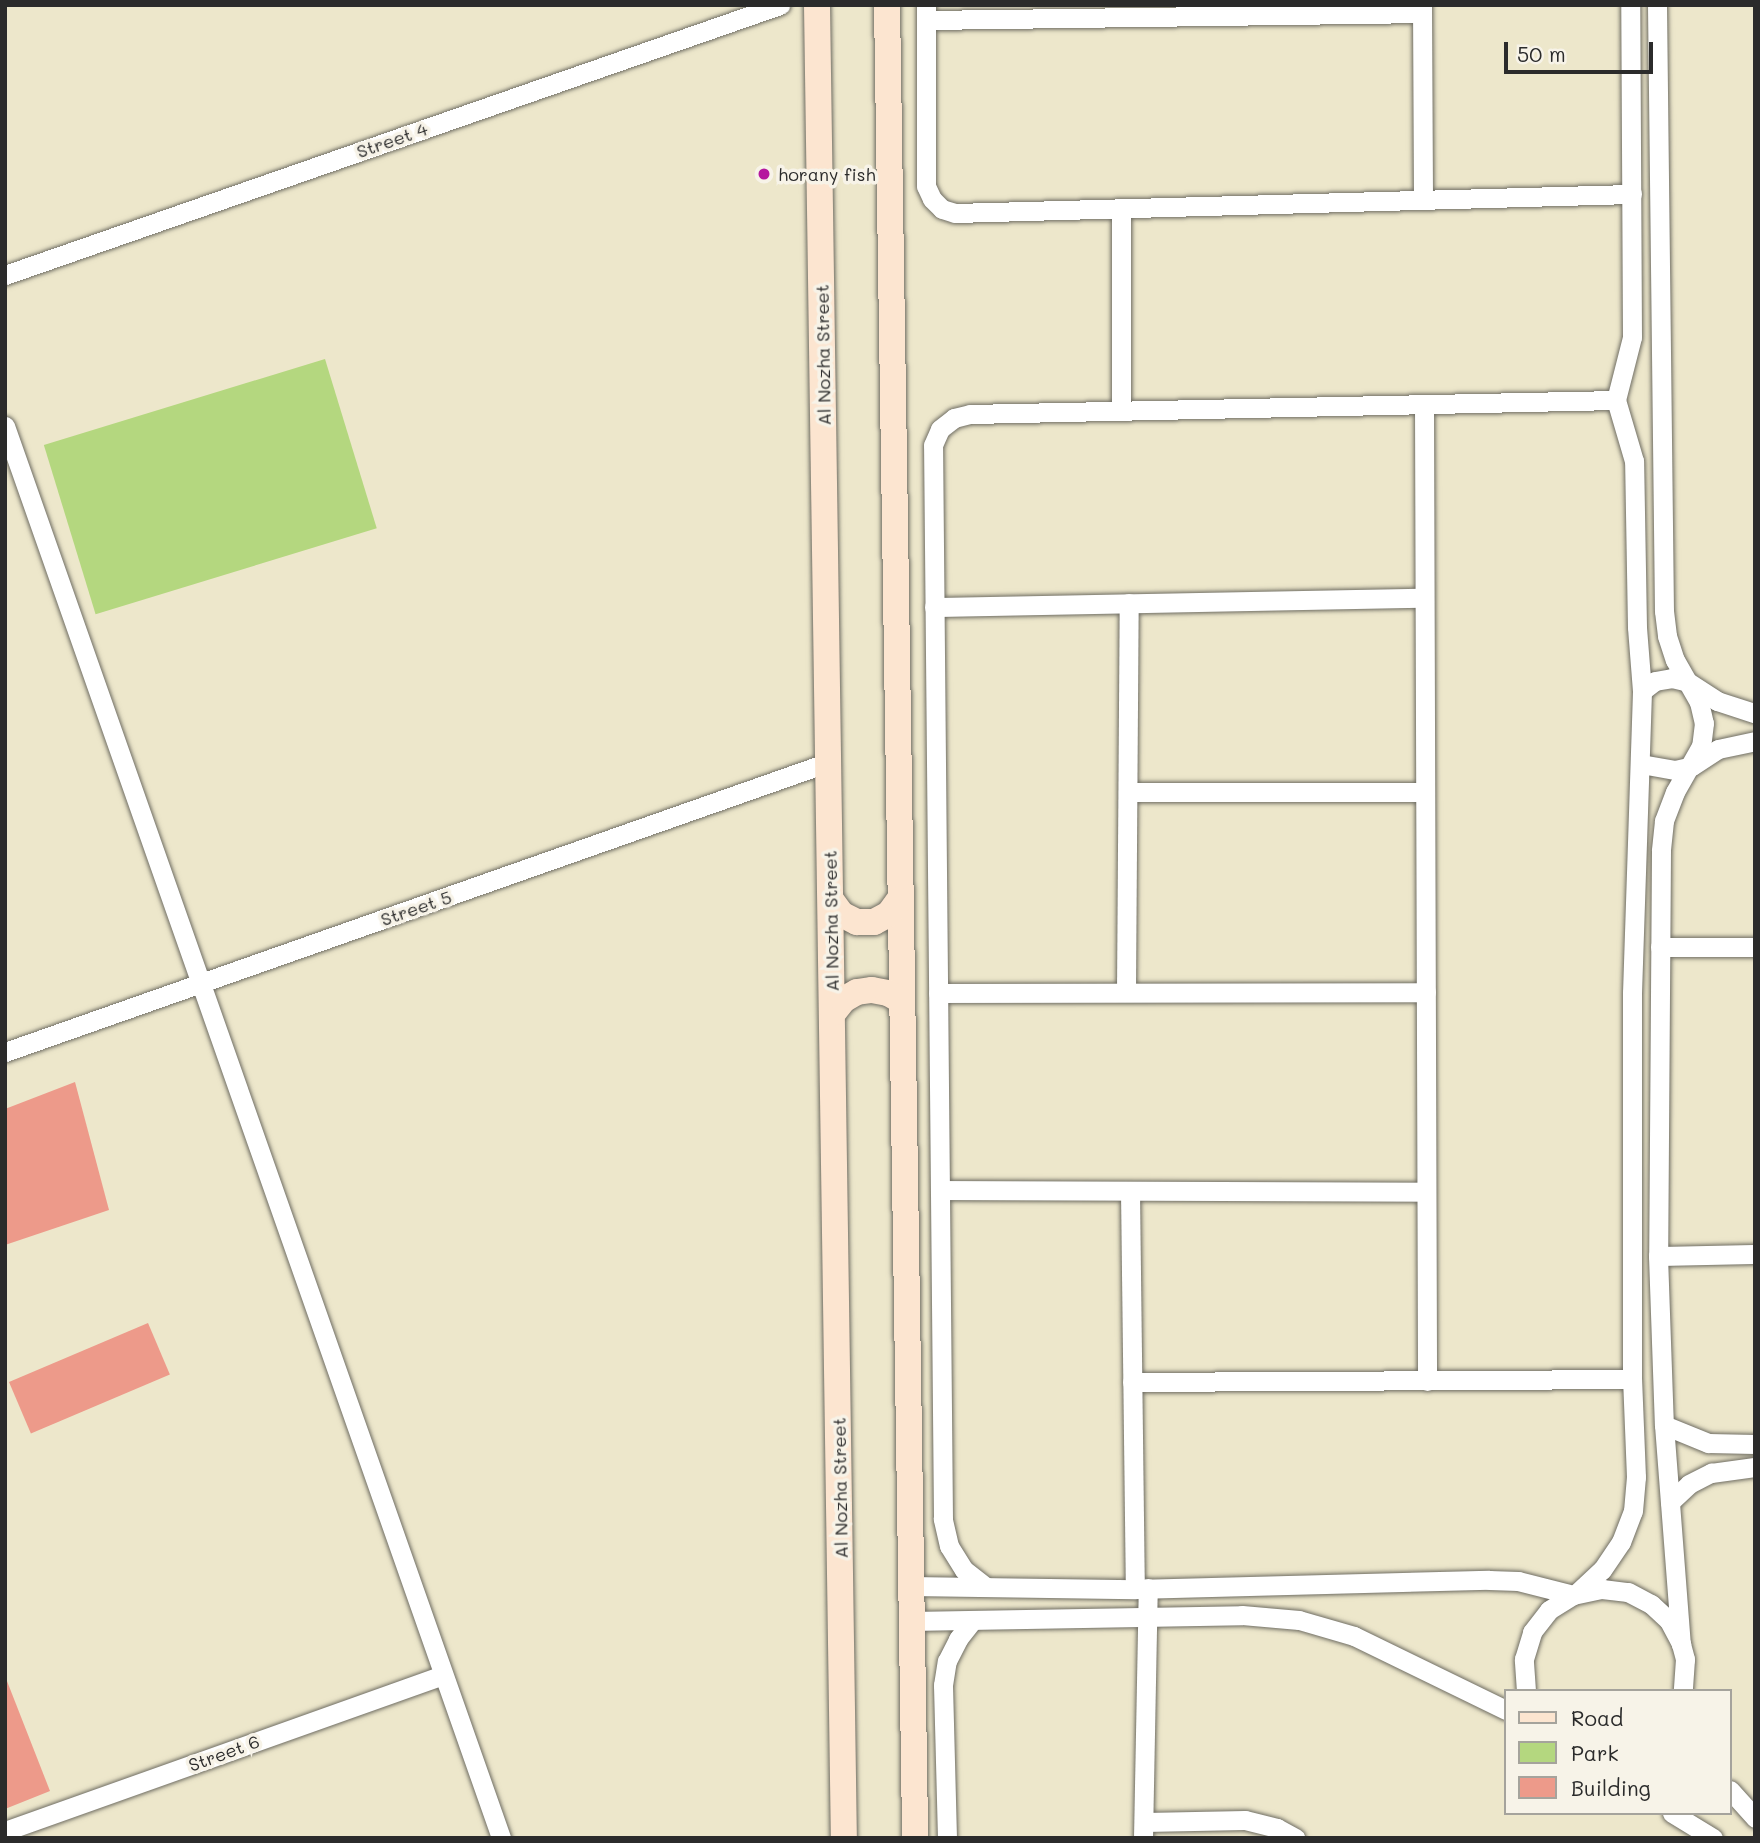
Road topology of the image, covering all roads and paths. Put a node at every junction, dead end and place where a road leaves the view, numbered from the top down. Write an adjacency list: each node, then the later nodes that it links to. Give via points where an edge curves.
1 (780, 5): 11 (street, Street 4)
2 (817, 5): 27 (main road, Al Nozha Street)
3 (887, 5): 33 (main road)
4 (1630, 5): 8 (street)
5 (1657, 5): 13 (street)
6 (1422, 9): 7 (street); 9 (street)
7 (926, 13): 10 (street, via 926,186 942,209 955,214)
8 (1632, 194): 9 (street); 12 (street, via 1632,337)
9 (1423, 200): 10 (street)
10 (1121, 208): 16 (street)
11 (5, 275)
12 (1626, 369): 13 (street, via 1644,364); 14 (street)
13 (1660, 372): 18 (street)
14 (1616, 400): 15 (street); 19 (street)
15 (1423, 404): 16 (street); 20 (street)
16 (1121, 411): 22 (street, via 970,414 954,418 940,429 933,445)
17 (5, 426): 36 (street)
18 (1661, 428): 19 (street); 23 (street, via 1664,611 1675,660)
19 (1626, 432): 24 (street, via 1634,461)
20 (1424, 597): 21 (street); 31 (street)
21 (1129, 603): 22 (street); 30 (street)
22 (934, 607): 39 (street)
23 (1688, 682): 24 (street, via 1656,681); 25 (street, via 1717,701); 29 (street, via 1704,723)
24 (1642, 691): 28 (street)
25 (1755, 713)
26 (1755, 741): 29 (street, via 1718,750)
27 (826, 763): 32 (main road, Al Nozha Street); 36 (street, Street 5)
28 (1641, 764): 29 (street, via 1675,769); 48 (street, via 1632,993)
29 (1692, 766): 34 (street, via 1664,821)
30 (1128, 792): 31 (street); 37 (street)
31 (1425, 792): 38 (street)
32 (831, 900): 33 (main road, via 841,914 857,922 874,922 889,914); 41 (main road, Al Nozha Street)
33 (899, 900): 40 (main road)
34 (1660, 947): 35 (street); 47 (street)
35 (1755, 947)
36 (203, 983): 42 (street, Street 5); 63 (street)
37 (1126, 992): 38 (street); 39 (street)
38 (1426, 992): 45 (street)
39 (939, 993): 43 (street)
40 (902, 1001): 41 (main road, via 888,993 857,992); 55 (main road)
41 (833, 1013): 73 (main road, Al Nozha Street)
42 (5, 1052)
43 (941, 1190): 44 (street); 56 (street, via 943,1519 949,1546 964,1570)
44 (1130, 1191): 45 (street); 50 (street)
45 (1426, 1192): 49 (street)
46 (1755, 1254): 47 (street)
47 (1658, 1256): 51 (street)
48 (1632, 1379): 49 (street); 58 (street, via 1633,1511 1608,1561)
49 (1427, 1381): 50 (street)
50 (1132, 1382): 57 (street)
51 (1664, 1425): 52 (street, via 1708,1443); 54 (street)
52 (1755, 1444)
53 (1755, 1467): 54 (street, via 1711,1472)
54 (1670, 1502): 62 (street)
55 (909, 1586): 56 (street); 61 (main road)
56 (986, 1587): 57 (street)
57 (1141, 1589): 58 (street, via 1489,1580); 59 (street)
58 (1575, 1594): 62 (street, via 1602,1588 1628,1592 1669,1621); 64 (street, via 1549,1610 1532,1632 1524,1659)
59 (1147, 1617): 60 (street); 66 (street, via 1242,1615 1299,1620 1354,1636); 70 (street)
60 (973, 1620): 61 (street); 75 (street, via 947,1661 943,1685)
61 (910, 1621): 74 (main road)
62 (1681, 1644): 65 (street)
63 (443, 1675): 71 (street, Street 6); 72 (street)
64 (1526, 1689)
65 (1683, 1689)
66 (1504, 1709)
67 (1732, 1792): 69 (street)
68 (1675, 1815): 77 (street)
69 (1755, 1818)
70 (1144, 1830): 76 (street, via 1245,1820)
71 (5, 1832)
72 (501, 1838)
73 (844, 1838)
74 (915, 1838)
75 (947, 1838)
76 (1296, 1838)
77 (1713, 1838)

